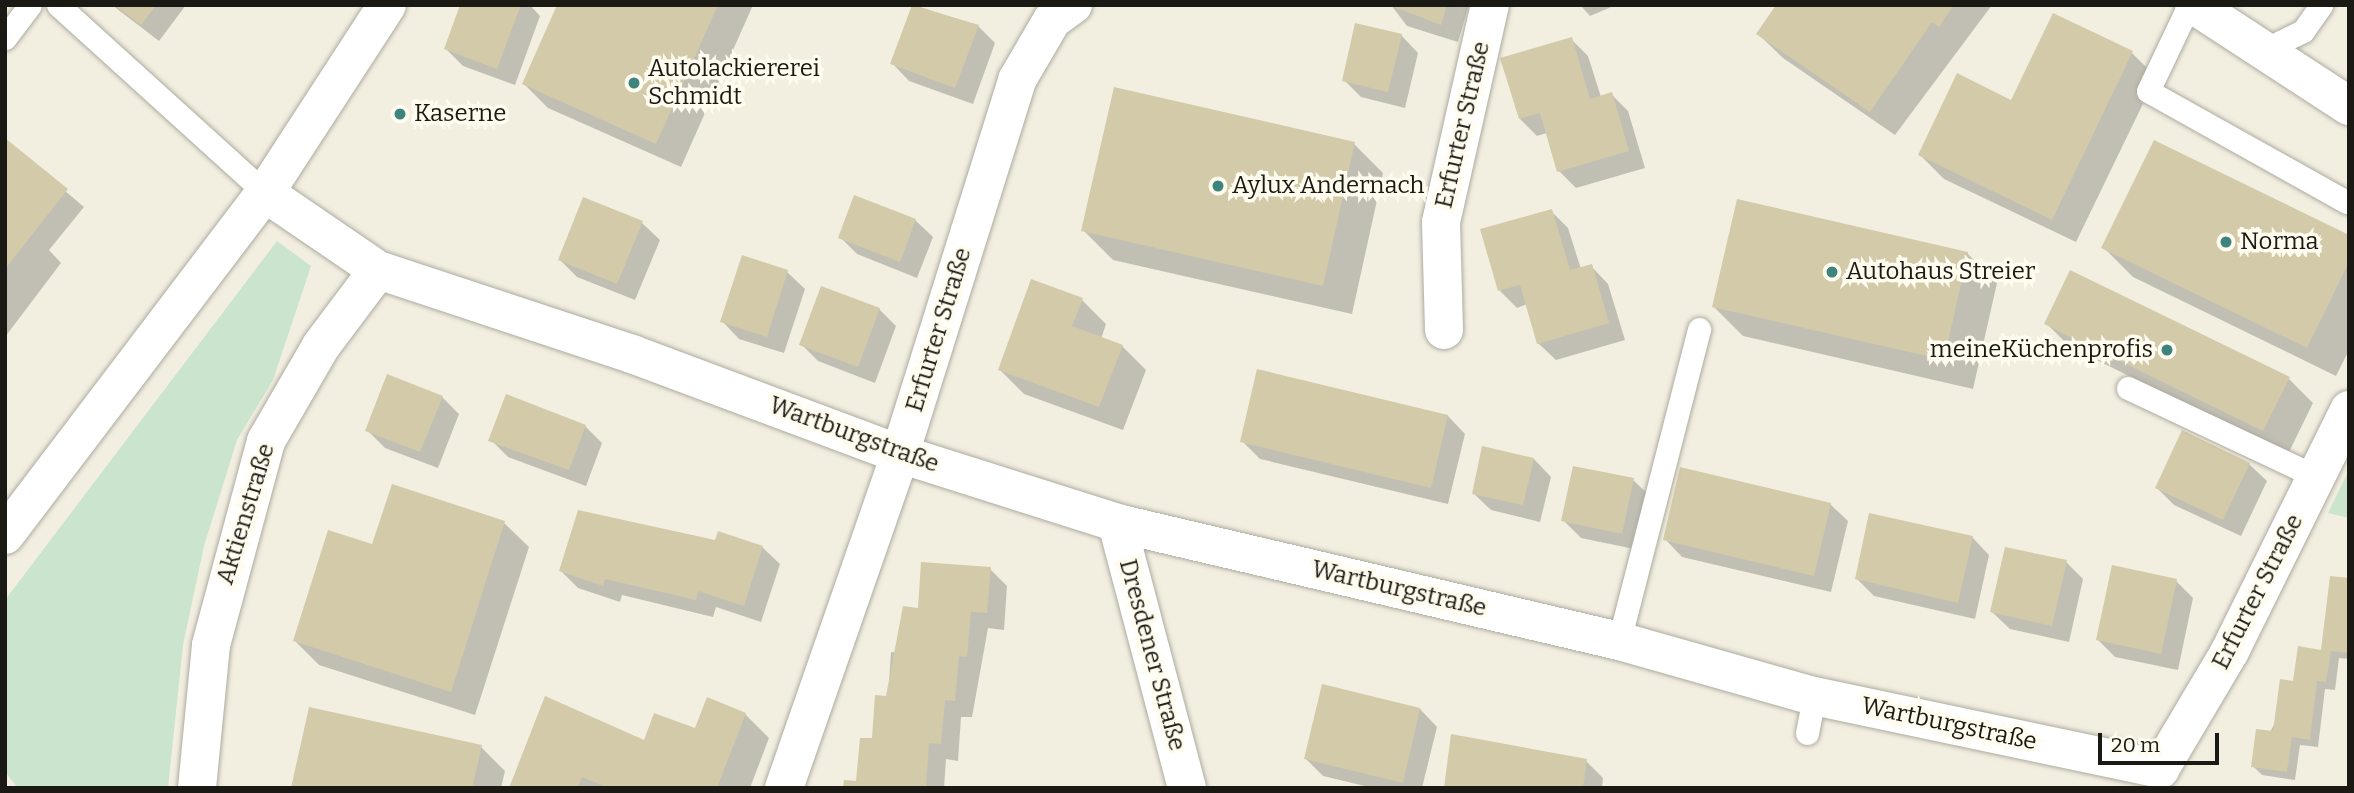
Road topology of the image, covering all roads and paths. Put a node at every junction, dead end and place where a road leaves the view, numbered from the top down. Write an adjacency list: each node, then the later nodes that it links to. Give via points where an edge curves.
1 (30, 5): 9 (lane)
2 (58, 5): 12 (lane, via 157,88)
3 (387, 5): 12 (street)
4 (1073, 5): 19 (street, Erfurter Straße, via 1052,20 1017,80)
5 (1490, 5): 16 (street, Erfurter Straße, via 1441,222)
6 (2189, 5): 13 (lane, via 2148,92)
7 (2194, 5): 10 (street)
8 (2321, 5): 10 (lane, via 2303,31)
9 (5, 38)
10 (2264, 50): 11 (street)
11 (2349, 106)
12 (265, 193): 14 (street); 22 (street)
13 (2347, 202)
14 (378, 270): 19 (street, Wartburgstraße, via 632,354); 27 (street, Aktienstraße, via 321,346 266,441 211,645)
15 (1699, 329): 23 (lane)
16 (1444, 330)
17 (2128, 388): 20 (lane)
18 (2349, 410): 20 (street, Erfurter Straße)
19 (900, 454): 21 (street, Wartburgstraße); 28 (street, Erfurter Straße)
20 (2315, 476): 26 (street, Erfurter Straße)
21 (1117, 523): 23 (street, Wartburgstraße); 29 (street, Dresdener Straße)
22 (5, 535)
23 (1619, 641): 24 (street, Wartburgstraße)
24 (1814, 696): 25 (lane); 26 (street, Wartburgstraße)
25 (1807, 733)
26 (2164, 778)
27 (197, 788)
28 (784, 788)
29 (1187, 788)

